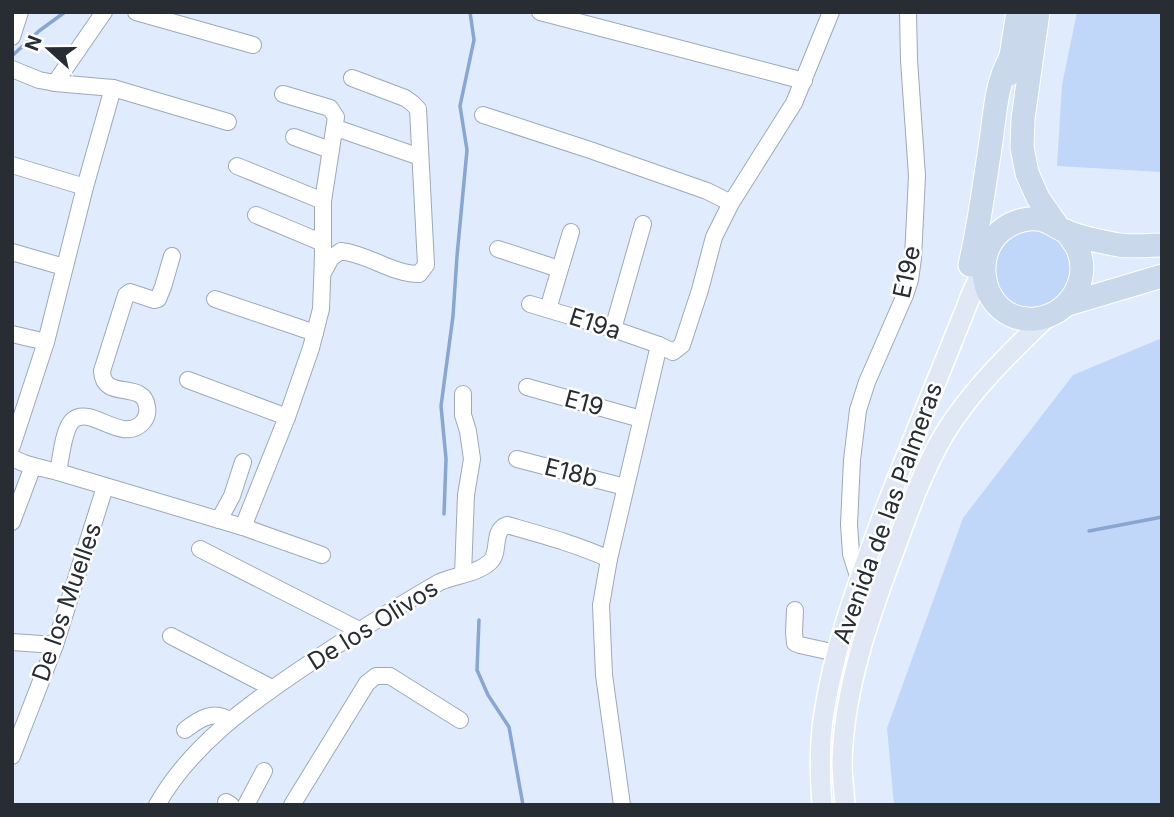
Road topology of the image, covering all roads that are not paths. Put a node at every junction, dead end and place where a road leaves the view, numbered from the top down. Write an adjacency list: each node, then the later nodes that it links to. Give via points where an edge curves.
1 (20, 12): 9 (street)
2 (104, 12): 15 (street)
3 (136, 12): 10 (street)
4 (540, 12): 14 (street)
5 (831, 12): 14 (street)
6 (908, 12): 70 (street, E19e, via 917,176 913,258 905,295 858,410)
7 (1018, 12): 11 (highway)
8 (1038, 12): 31 (highway, via 1022,148 1038,198)
9 (12, 37)
10 (253, 45)
11 (1010, 59): 35 (highway); 43 (highway, via 1003,71 970,266 969,274)
12 (12, 69): 15 (street)
13 (352, 79): 23 (street, via 418,109)
14 (804, 81): 28 (street)
15 (55, 83): 16 (street)
16 (113, 88): 19 (street); 26 (street)
17 (283, 94): 22 (street, via 333,111 336,121)
18 (482, 115): 28 (street)
19 (228, 122)
20 (342, 130): 23 (street)
21 (294, 137): 22 (street)
22 (330, 150): 27 (street)
23 (420, 157): 41 (street, via 426,265 419,274 341,251)
24 (12, 165): 26 (street)
25 (237, 166): 27 (street)
26 (85, 187): 39 (street)
27 (323, 201): 33 (street)
28 (731, 203): 53 (street, via 714,237 682,345 673,352)
29 (256, 215): 33 (street)
30 (643, 224): 49 (street)
31 (1061, 228): 34 (highway, via 1122,246); 35 (highway, via 1041,219 1026,219 998,233); 46 (highway, via 1077,247 1082,267 1079,287)
32 (570, 232): 40 (street)
33 (323, 243): 41 (street)
34 (1162, 244)
35 (989, 245): 43 (highway)
36 (498, 249): 40 (street)
37 (12, 252): 39 (street)
38 (172, 256): 65 (street, via 158,299 126,295 103,368 107,385 144,398 146,417 129,430 85,417 74,420 65,437)
39 (64, 267): 52 (street)
40 (559, 269): 47 (street)
41 (322, 273): 50 (street)
42 (1162, 276): 46 (highway)
43 (978, 280): 48 (highway, via 1003,310 1017,317); 72 (main road, Avenida de las Palmeras)
44 (215, 299): 50 (street)
45 (530, 304): 47 (street, E19a)
46 (1068, 304): 48 (highway)
47 (548, 309): 49 (street, E19a)
48 (1046, 317): 95 (main road, Avenida de las Palmeras, via 967,401 928,463 855,669 842,763)
49 (613, 329): 53 (street, E19a)
50 (315, 333): 57 (street)
51 (12, 334): 52 (street)
52 (46, 342): 59 (street)
53 (659, 345): 58 (street)
54 (187, 380): 57 (street)
55 (527, 387): 58 (street, E19)
56 (463, 394): 76 (street, via 472,459)
57 (287, 417): 71 (street)
58 (641, 419): 67 (street)
59 (16, 425): 60 (street)
60 (12, 446)
61 (12, 457): 64 (street)
62 (517, 459): 67 (street, E18b)
63 (243, 462): 68 (street)
64 (33, 466): 65 (street); 69 (street)
65 (58, 472): 66 (street)
66 (105, 486): 68 (street); 82 (street, De los Muelles)
67 (625, 487): 75 (street)
68 (219, 520): 71 (street)
69 (12, 522)
70 (849, 524): 72 (street); 77 (street, E19e)
71 (243, 527): 74 (street)
72 (876, 533): 77 (main road, Avenida de las Palmeras)
73 (200, 549): 79 (street)
74 (322, 555)
75 (609, 559): 76 (street, De los Olivos, via 507,525 498,532 489,562); 93 (street, via 601,624)
76 (463, 574): 79 (street, De los Olivos, via 439,582)
77 (859, 579): 83 (main road, Avenida de las Palmeras)
78 (795, 610): 83 (street, via 795,643)
79 (359, 630): 84 (street, De los Olivos)
80 (171, 636): 84 (street)
81 (12, 642): 82 (street)
82 (55, 645): 88 (street, De los Muelles)
83 (836, 653): 94 (main road, Avenida de las Palmeras, via 822,722)
84 (272, 688): 85 (street, De los Olivos)
85 (230, 720): 87 (street, via 211,715); 90 (street, De los Olivos, via 209,739)
86 (460, 720): 92 (street, via 390,676 376,676 367,683)
87 (185, 730)
88 (12, 756)
89 (264, 771): 91 (street)
90 (157, 805)
91 (246, 805)
92 (292, 805)
93 (622, 805)
94 (822, 805)
95 (845, 805)

